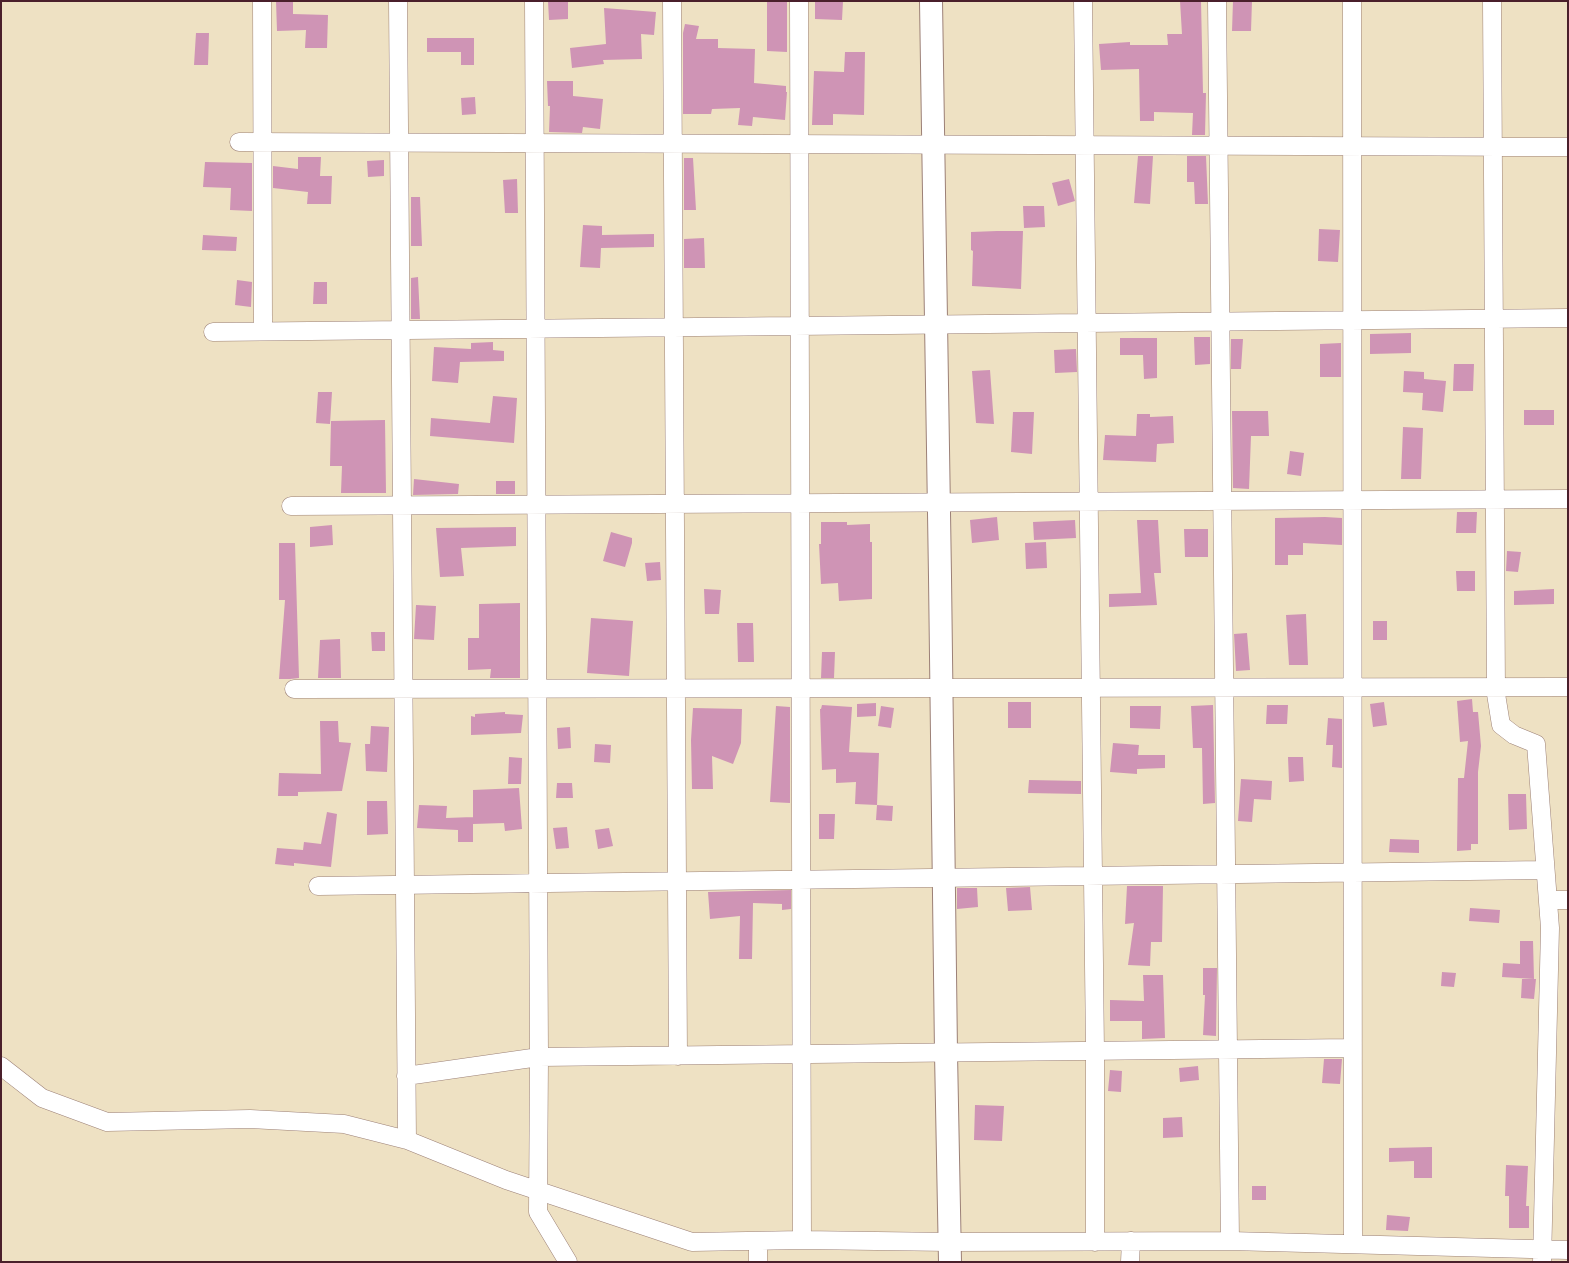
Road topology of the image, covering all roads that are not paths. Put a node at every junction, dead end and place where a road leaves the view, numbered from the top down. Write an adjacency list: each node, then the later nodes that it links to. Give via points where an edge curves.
1 (262, 1): 12 (street)
2 (398, 1): 13 (street)
3 (534, 1): 14 (street)
4 (672, 1): 15 (street)
5 (799, 1): 16 (street)
6 (931, 1): 17 (street)
7 (1083, 1): 18 (street)
8 (1217, 1): 19 (street)
9 (1352, 1): 20 (street)
10 (1492, 1): 21 (street)
11 (239, 142): 12 (street)
12 (263, 142): 13 (street); 27 (street)
13 (399, 143): 14 (street); 33 (street)
14 (535, 143): 15 (street); 32 (street)
15 (673, 144): 16 (street); 31 (street)
16 (800, 144): 17 (street); 30 (street)
17 (933, 144): 18 (street); 29 (street)
18 (1085, 145): 19 (street); 28 (street)
19 (1219, 146): 20 (street); 26 (street)
20 (1352, 146): 21 (street); 25 (street)
21 (1493, 146): 22 (street); 24 (street)
22 (1568, 147)
23 (1568, 318): 24 (street)
24 (1494, 319): 25 (street); 35 (street)
25 (1352, 320): 26 (street); 37 (street)
26 (1220, 322): 28 (street); 38 (street)
27 (263, 323)
28 (1087, 323): 29 (street); 40 (street)
29 (936, 325): 30 (street); 39 (street)
30 (800, 326): 31 (street); 41 (street)
31 (674, 327): 32 (street); 42 (street)
32 (535, 329): 33 (street); 43 (street)
33 (400, 330): 34 (street); 45 (street)
34 (213, 332)
35 (1495, 499): 36 (street); 37 (street); 47 (street)
36 (1568, 499)
37 (1352, 500): 38 (street); 46 (street)
38 (1222, 501): 40 (street); 54 (street)
39 (939, 502): 40 (street); 41 (street); 52 (street)
40 (1089, 502): 53 (street)
41 (800, 503): 42 (street); 51 (street)
42 (675, 504): 43 (street); 50 (street)
43 (536, 505): 45 (street); 49 (street)
44 (291, 506): 45 (street)
45 (402, 506): 56 (street)
46 (1352, 687): 47 (street); 54 (street); 58 (street)
47 (1496, 687): 48 (street); 57 (street, via 1501,725 1514,735 1536,744)
48 (1568, 687)
49 (537, 688): 50 (street); 56 (street); 64 (street)
50 (676, 688): 51 (street); 63 (street)
51 (801, 688): 52 (street); 62 (street)
52 (942, 688): 53 (street); 61 (street)
53 (1091, 688): 54 (street); 60 (street)
54 (1224, 688): 59 (street)
55 (294, 689): 56 (street)
56 (403, 689): 65 (street)
57 (1546, 870): 58 (street); 67 (street)
58 (1352, 872): 59 (street); 69 (street)
59 (1226, 874): 60 (street); 70 (street)
60 (1093, 876): 61 (street); 71 (street)
61 (944, 878): 62 (street); 72 (street)
62 (802, 880): 63 (street); 73 (street)
63 (677, 882): 64 (street); 74 (street)
64 (538, 883): 65 (street); 75 (street)
65 (405, 885): 66 (street); 77 (street)
66 (318, 886)
67 (1548, 900): 68 (street); 88 (street)
68 (1568, 900)
69 (1352, 1048): 70 (street); 85 (street)
70 (1228, 1049): 71 (street); 83 (street)
71 (1095, 1051): 72 (street); 84 (street)
72 (946, 1053): 73 (street); 87 (street)
73 (802, 1054): 74 (street); 80 (street)
74 (678, 1056): 75 (street)
75 (539, 1058): 77 (street); 79 (street)
76 (1, 1066): 78 (street, via 42,1098 107,1122 250,1119 344,1124)
77 (406, 1076): 78 (street)
78 (407, 1140): 79 (street)
79 (539, 1191): 81 (street, via 692,1242); 89 (street, via 538,1212)
80 (802, 1240): 81 (street); 87 (street)
81 (758, 1241): 90 (street)
82 (1131, 1241): 83 (street); 84 (street); 91 (street)
83 (1230, 1241): 85 (street)
84 (1095, 1242): 87 (street)
85 (1353, 1244): 88 (street)
86 (1568, 1250): 88 (street)
87 (950, 1252)
88 (1542, 1255)
89 (568, 1262)
90 (758, 1262)
91 (1130, 1262)

